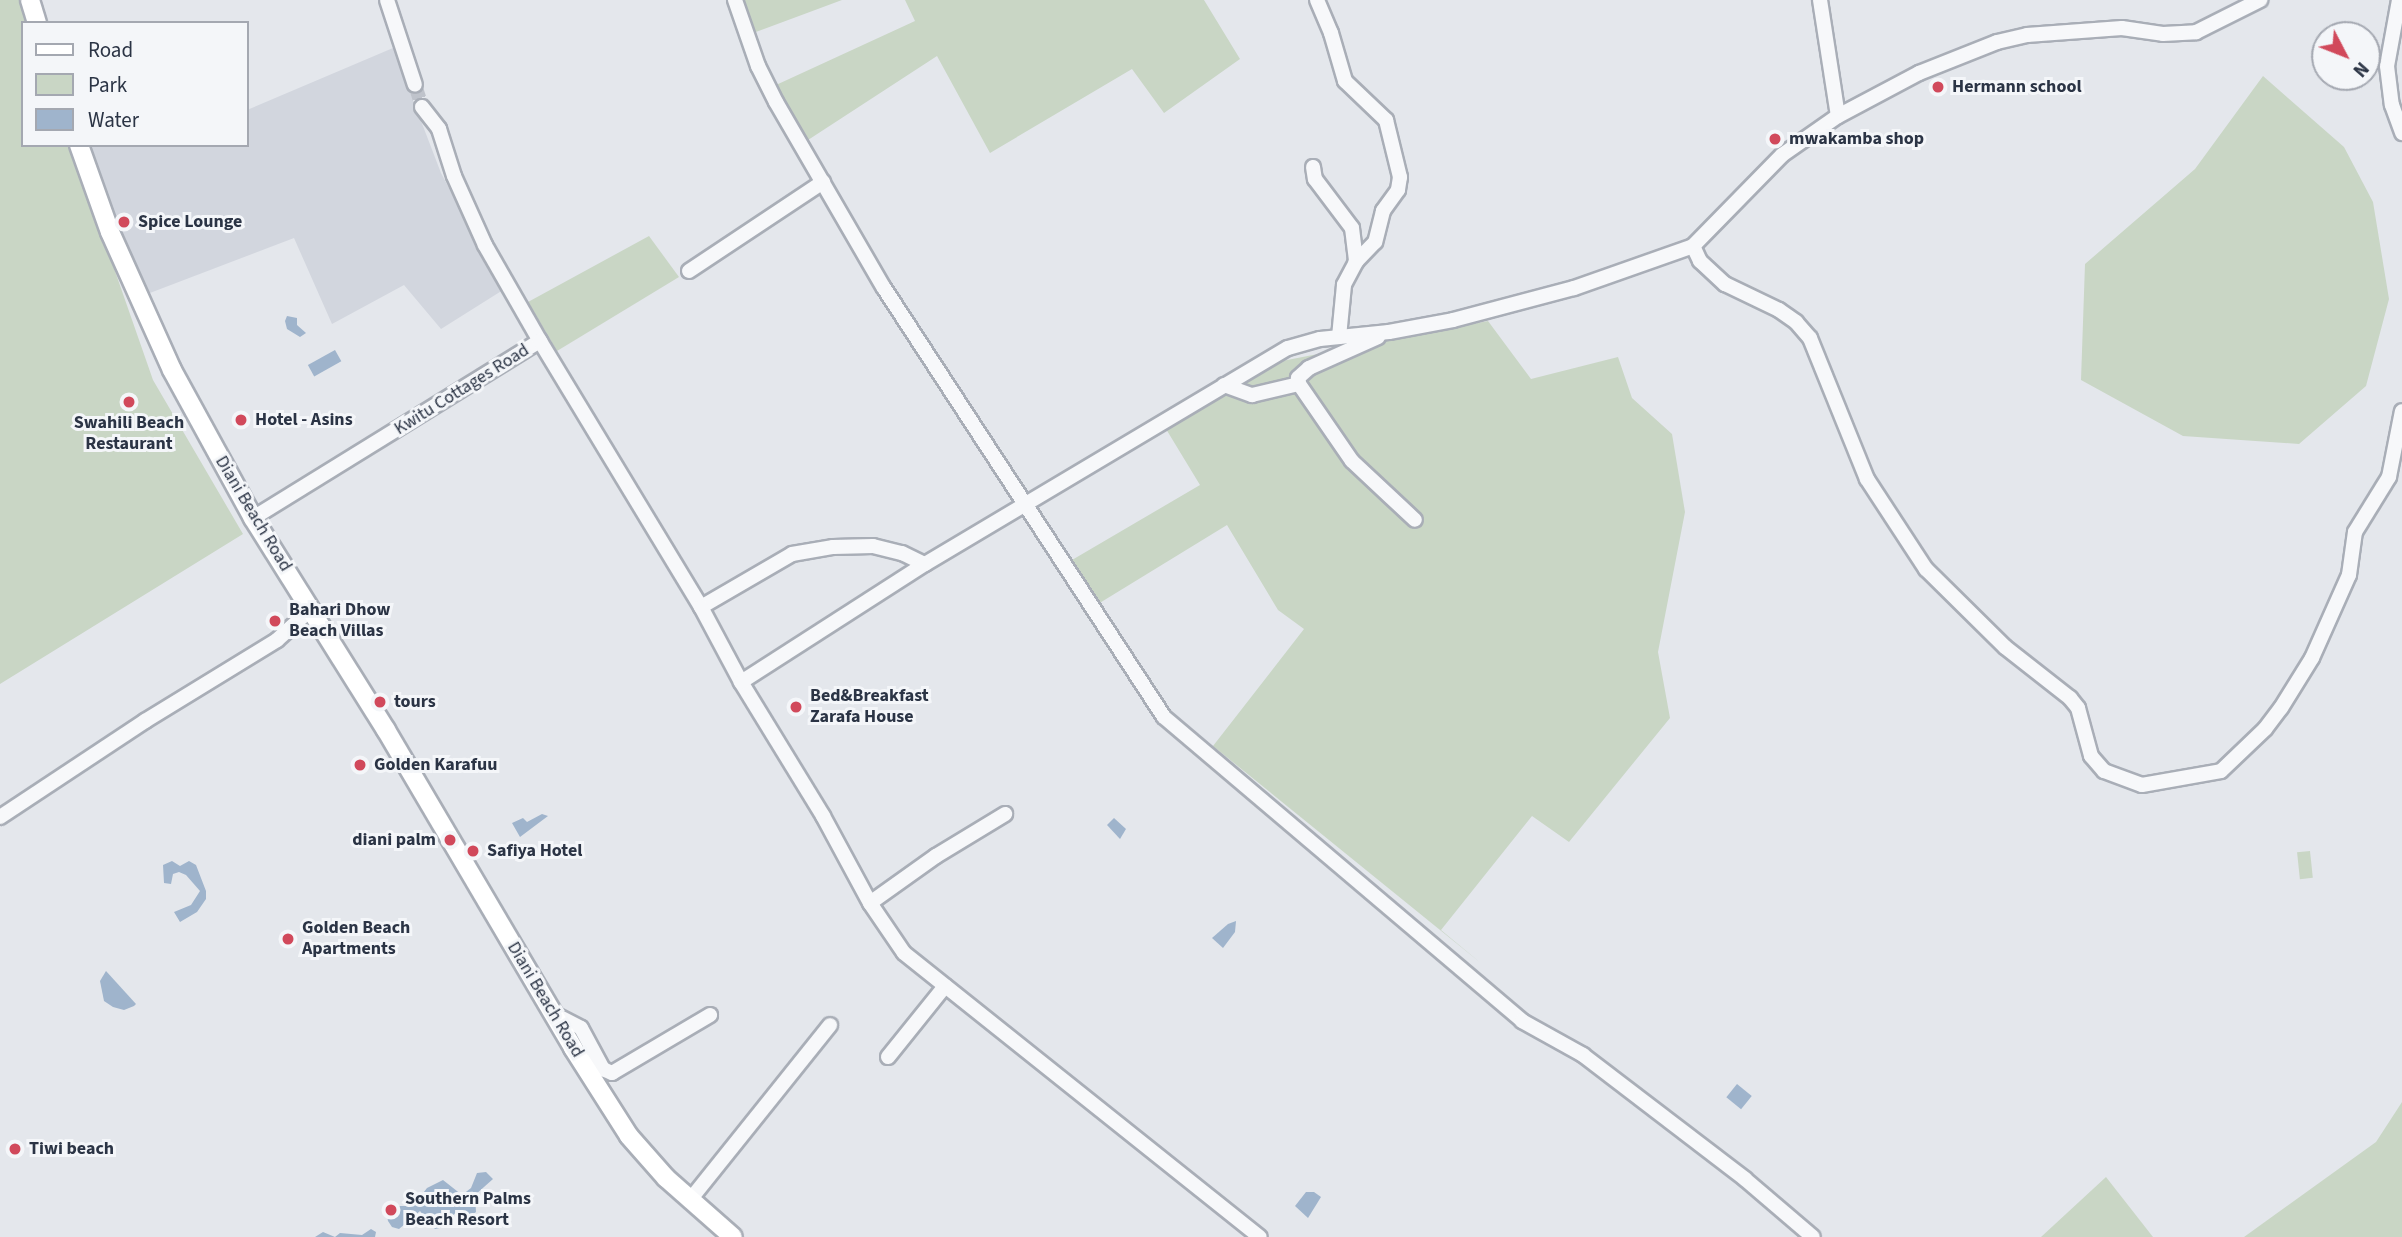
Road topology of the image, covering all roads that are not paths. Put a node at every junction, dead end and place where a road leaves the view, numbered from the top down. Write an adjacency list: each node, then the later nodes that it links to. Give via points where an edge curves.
1 (30, 0): 9 (main road)
2 (387, 0): 10 (street)
3 (735, 0): 16 (street, via 758,66)
4 (1317, 0): 18 (street, via 1345,81 1386,120 1400,177 1398,190 1383,211 1375,242)
5 (1820, 0): 12 (street)
6 (2260, 0): 8 (street)
7 (2399, 0): 13 (street, via 2387,66 2392,105)
8 (2242, 5): 12 (street, via 2196,32 2153,34 2122,28 2012,38 1919,73)
9 (36, 21)
10 (415, 85)
11 (422, 107): 22 (street, via 439,129 485,245)
12 (1838, 116): 17 (street, via 1782,155)
13 (2402, 133)
14 (80, 147): 27 (main road, Diani Beach Road, via 110,232 172,370)
15 (1313, 167): 18 (street, via 1315,179 1352,228)
16 (823, 182): 19 (street); 26 (street, via 884,288)
17 (1693, 246): 20 (street, via 1574,288); 25 (street, via 1700,261 1725,284 1779,310 1810,338 1867,479 1926,569 2005,647 2070,698 2078,708 2091,756 2104,771 2141,785 2221,771 2281,708 2312,659 2349,575 2355,532 2389,477)
18 (1356, 261): 21 (street, via 1343,285)
19 (689, 271)
20 (1389, 332): 21 (street); 23 (street, via 1309,368 1298,378)
21 (1339, 337): 24 (street, via 1289,348)
22 (540, 341): 27 (street, Kwitu Cottages Road); 30 (street, Kwitu Cottages Road)
23 (1299, 384): 24 (street, via 1252,395); 28 (street, via 1352,461)
24 (1224, 385): 26 (street)
25 (2402, 411)
26 (1027, 504): 29 (street); 44 (street, via 1148,695 1176,729 1522,1021 1583,1055 1745,1179)
27 (253, 518): 31 (main road, Diani Beach Road)
28 (1415, 520)
29 (925, 564): 30 (street, via 873,546 819,549 792,554); 32 (street)
30 (706, 604): 32 (street, Kwitu Cottages Road)
31 (311, 610): 34 (street, via 277,640); 37 (main road, Diani Beach Road)
32 (741, 682): 35 (street, Kwitu Cottages Road)
33 (1005, 814): 35 (street)
34 (0, 817)
35 (870, 903): 36 (street, Kwitu Cottages Road, via 904,953)
36 (945, 986): 40 (street); 43 (street, Kwitu Cottages Road)
37 (554, 1014): 38 (street, via 581,1028 603,1069 612,1073); 41 (main road, Diani Beach Road, via 629,1136)
38 (710, 1015)
39 (830, 1025): 41 (street)
40 (888, 1058)
41 (690, 1200): 42 (main road, Diani Beach Road)
42 (733, 1237)
43 (1260, 1237)
44 (1812, 1237)

